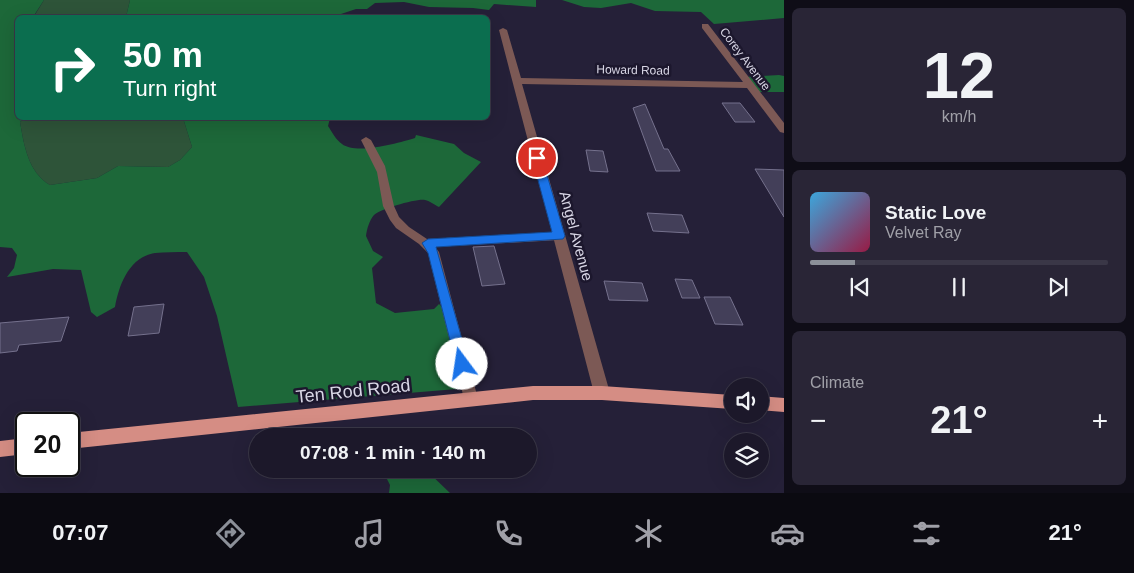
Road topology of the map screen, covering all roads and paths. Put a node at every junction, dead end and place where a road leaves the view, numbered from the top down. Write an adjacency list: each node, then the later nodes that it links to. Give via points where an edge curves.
1 (705, 26): 4 (street, Corey Avenue)
2 (503, 30): 3 (street, Angel Avenue)
3 (517, 81): 4 (street, Howard Road); 7 (street, Angel Avenue)
4 (750, 86): 5 (street, Corey Avenue)
5 (784, 130)
6 (366, 140): 8 (lane, via 378,159 390,212 401,227)
7 (559, 236): 8 (lane); 9 (street, Angel Avenue)
8 (428, 243): 10 (lane, via 434,252)
9 (602, 393): 10 (main road, Ten Rod Road, via 533,393); 11 (main road, Ten Rod Road)
10 (471, 399): 14 (main road, Ten Rod Road)
11 (724, 401)
12 (769, 404): 13 (main road)
13 (784, 405)
14 (80, 440)
15 (15, 447): 16 (main road)
16 (0, 449)

